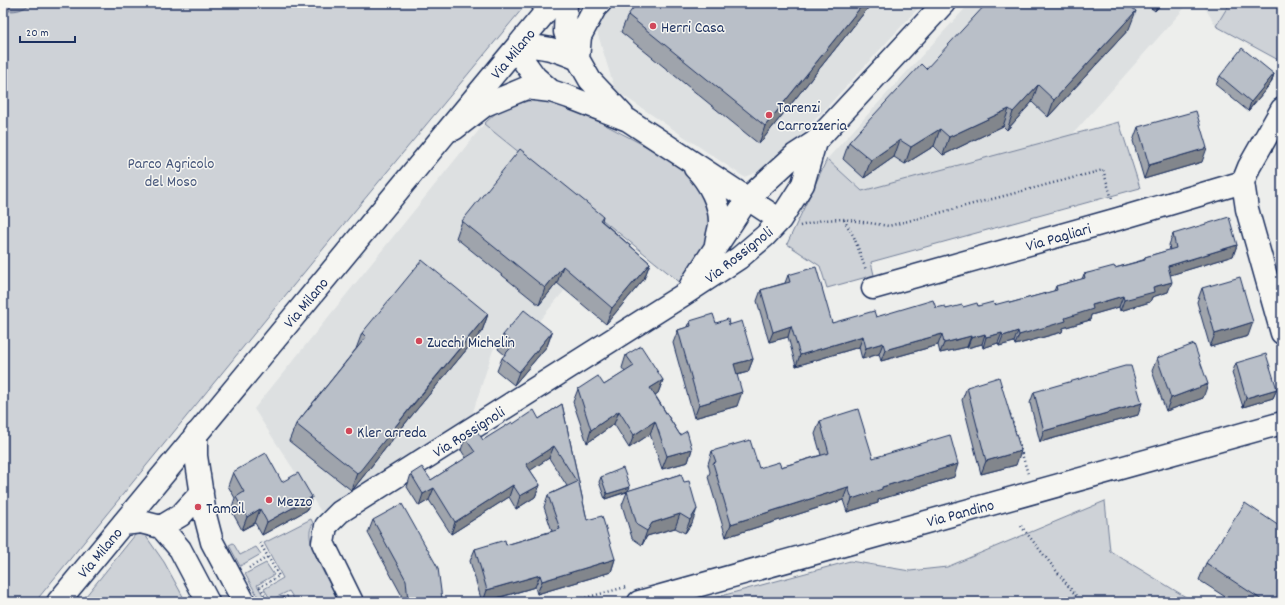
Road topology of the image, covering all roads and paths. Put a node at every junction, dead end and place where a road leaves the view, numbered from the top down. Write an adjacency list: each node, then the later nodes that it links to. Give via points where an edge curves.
1 (553, 3): 5 (street, Via Milano)
2 (566, 3): 6 (street, Via Rossignoli, via 565,32)
3 (600, 3): 6 (street, via 580,36)
4 (944, 3): 11 (street, Via Rossignoli)
5 (519, 46): 6 (street, via 540,46); 7 (street, Via Rossignoli, via 525,63 535,77); 10 (street, Via Milano)
6 (578, 59): 9 (street, Via Rossignoli, via 590,80)
7 (551, 91): 9 (street, Via Rossignoli); 10 (street, Via Rossignoli, via 526,88 485,105)
8 (1282, 109): 13 (street)
9 (628, 120): 12 (street, Via Rossignoli)
10 (441, 139): 24 (street, Via Milano)
11 (815, 142): 14 (street, Via Rossignoli, via 795,155); 17 (street, Via Rossignoli, via 803,184)
12 (679, 153): 14 (street, Via Rossignoli); 18 (street, Via Rossignoli, via 703,176 717,202 720,224)
13 (1243, 182): 16 (street, Via Pagliari); 21 (street, via 1247,209)
14 (748, 198): 17 (street); 18 (street, Via Rossignoli)
15 (843, 219): 16 (path, via 889,226 1103,170); 17 (path, via 822,220 793,228); 19 (path, via 854,237)
16 (1118, 219): 19 (street, Via Pagliari)
17 (780, 220): 20 (street, Via Rossignoli, via 739,258)
18 (715, 249): 20 (street, Via Rossignoli)
19 (873, 288)
20 (683, 296): 37 (street, Via Rossignoli, via 340,512 326,526 323,543)
21 (1282, 333)
22 (1009, 411): 25 (path)
23 (1282, 423): 38 (street, Via Pandino)
24 (196, 434): 26 (street, via 196,456); 27 (street, Via Milano)
25 (1029, 476)
26 (202, 492): 29 (street, via 181,515); 33 (street, via 212,542)
27 (123, 524): 29 (street, via 141,522); 31 (street, Via Milano)
28 (1021, 526): 39 (path)
29 (161, 527): 32 (street, via 180,549)
30 (260, 543): 34 (path, via 279,576 260,587)
31 (58, 602)
32 (208, 602)
33 (244, 602)
34 (269, 602)
35 (276, 602): 36 (path, via 288,596)
36 (291, 602)
37 (352, 602)
38 (639, 602)
39 (1081, 602)

